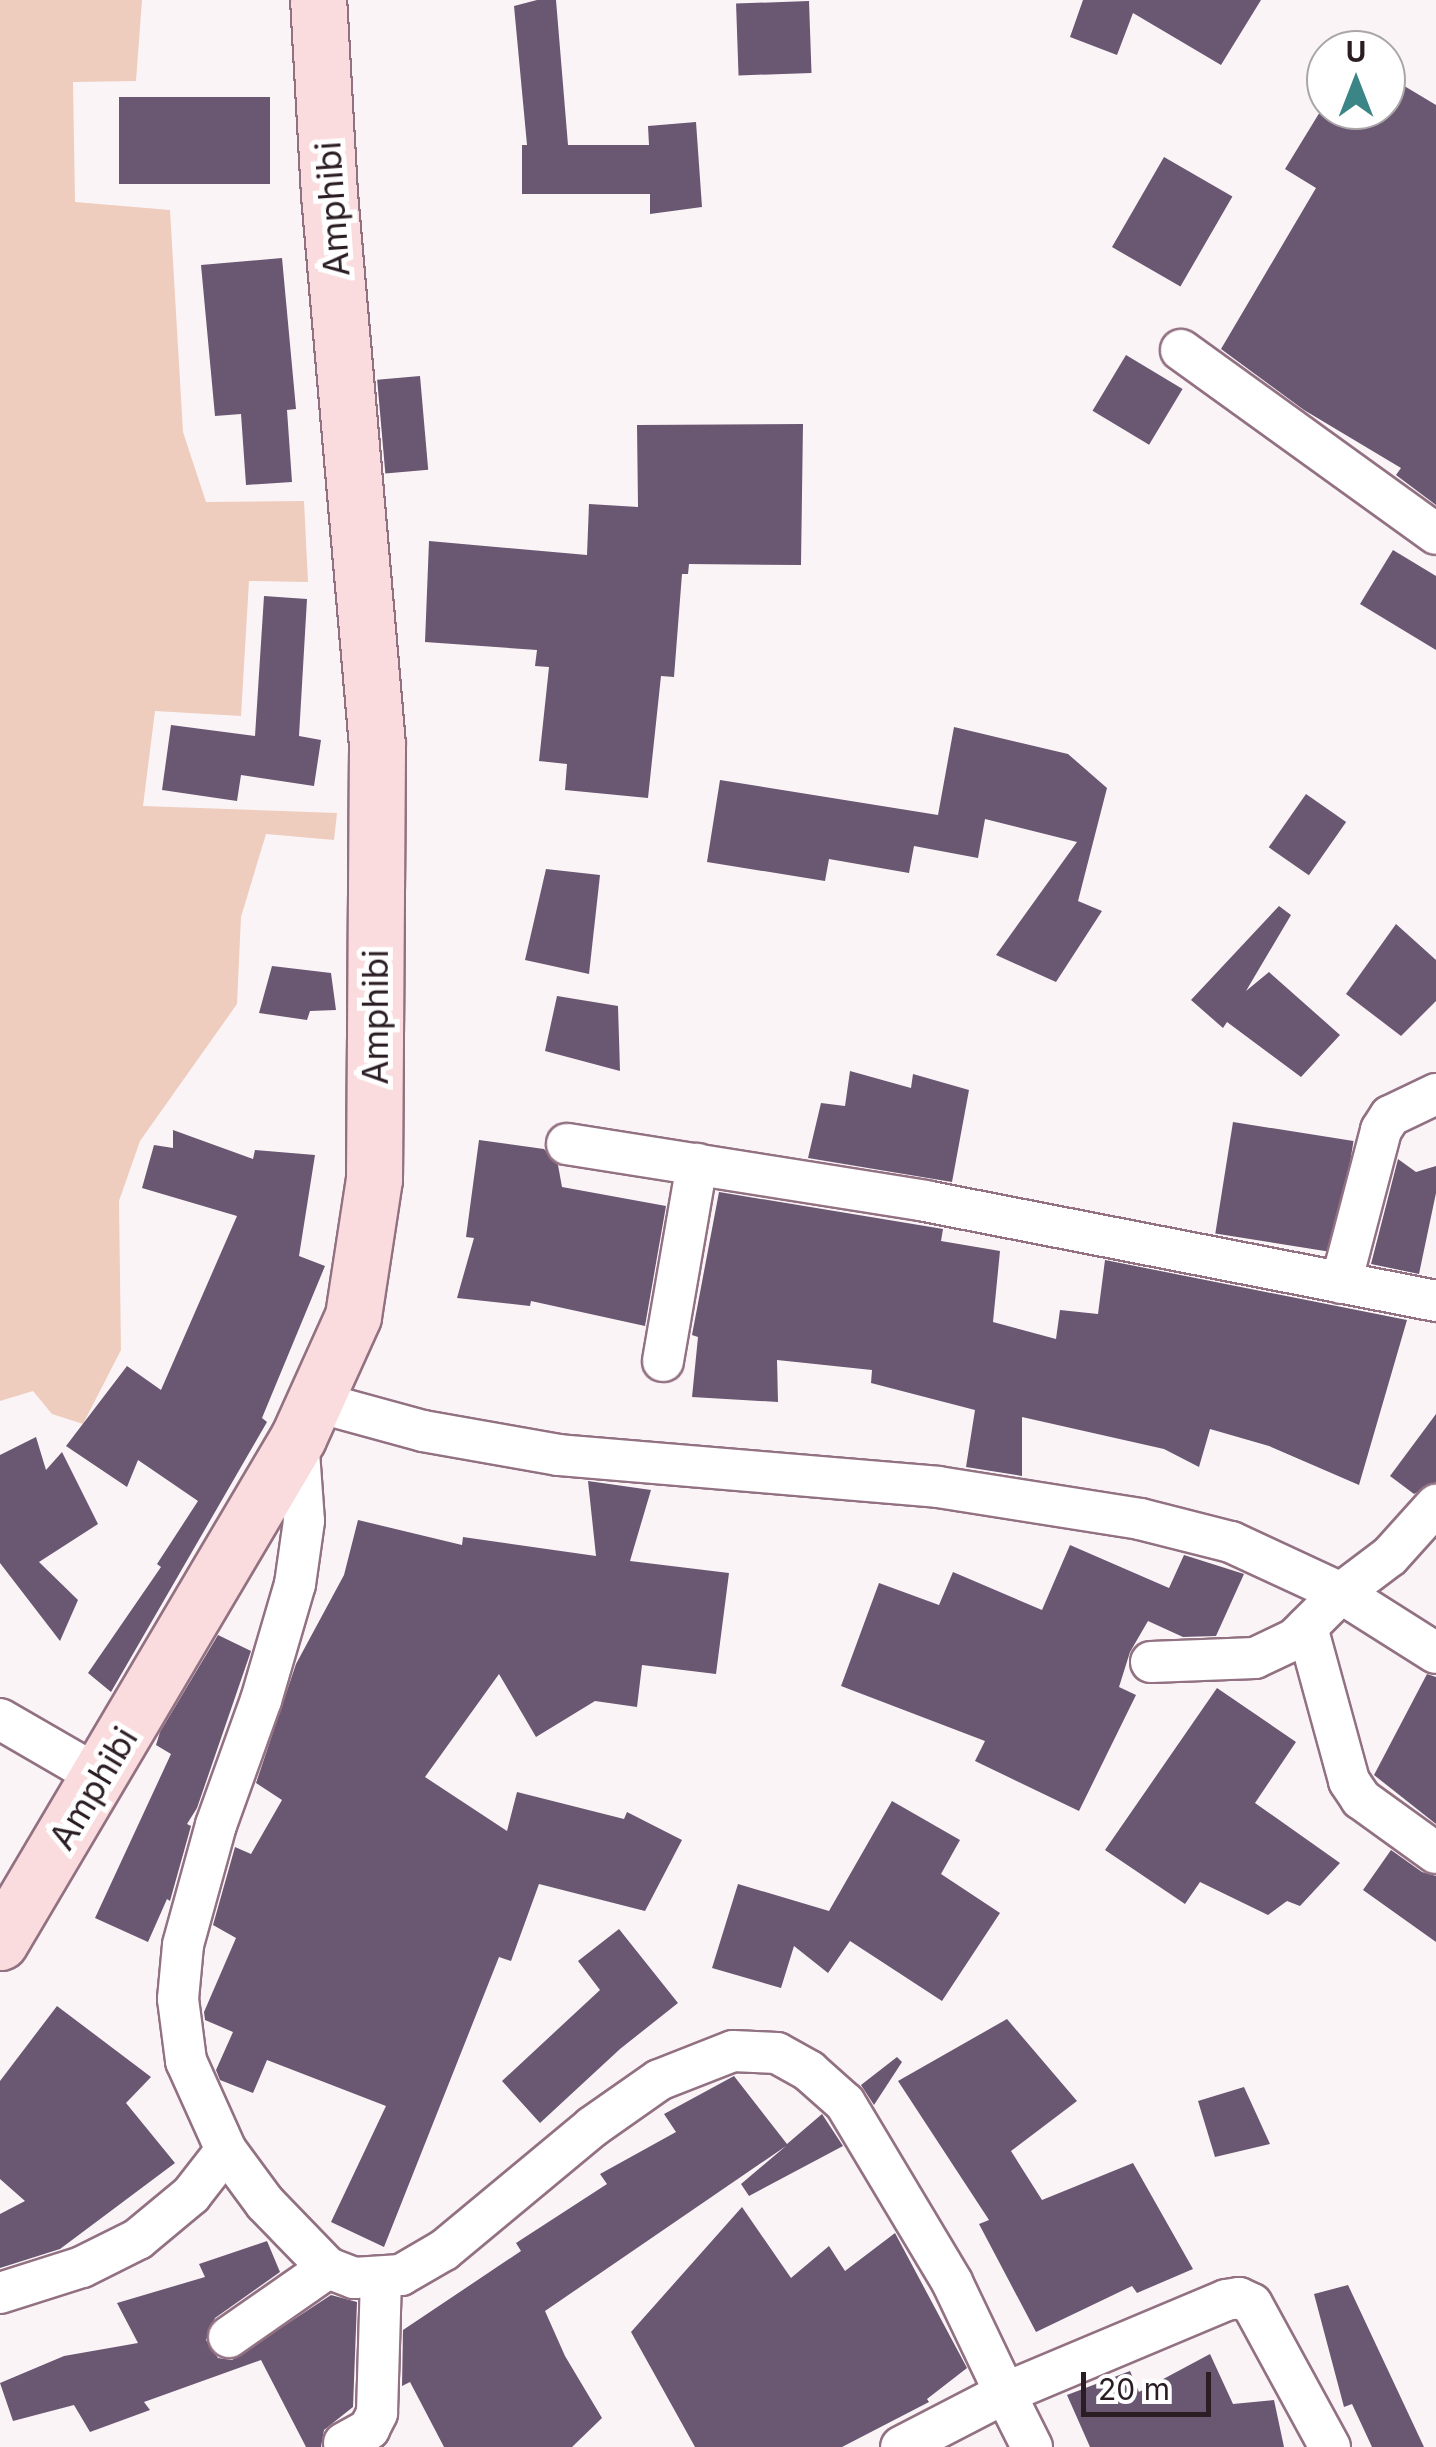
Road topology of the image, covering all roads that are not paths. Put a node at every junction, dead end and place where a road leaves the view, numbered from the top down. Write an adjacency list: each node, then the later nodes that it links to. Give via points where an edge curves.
1 (318, 0): 10 (main road, Amphibi, via 377,746 374,1179 353,1316)
2 (1181, 350): 3 (street)
3 (1436, 534)
4 (1436, 1094): 7 (street, via 1390,1116 1381,1130)
5 (568, 1144): 6 (street)
6 (697, 1164): 7 (street); 9 (street)
7 (1342, 1283): 8 (street)
8 (1436, 1301)
9 (663, 1361)
10 (307, 1420): 12 (street, via 423,1431 559,1455 1057,1503 1231,1542); 17 (main road, Amphibi); 20 (street, via 295,1584 183,1946 178,1999 186,2061)
11 (1436, 1505): 12 (street, via 1390,1556)
12 (1341, 1593): 13 (street); 14 (street)
13 (1307, 1627): 15 (street, via 1255,1658); 18 (street, via 1350,1781 1361,1799)
14 (1436, 1653)
15 (1151, 1662)
16 (0, 1720): 17 (street)
17 (100, 1777): 19 (main road, Amphibi)
18 (1436, 1853)
19 (0, 1942)
20 (226, 2150): 21 (street, via 265,2203); 23 (street, via 192,2196 138,2239 82,2267)
21 (328, 2268): 22 (street, via 354,2278); 24 (street)
22 (381, 2276): 25 (street, via 401,2275 444,2250 592,2126 659,2080 733,2051 777,2054 809,2071 845,2104 952,2282); 26 (street, via 377,2413 369,2430)
23 (0, 2293)
24 (228, 2337)
25 (1005, 2392): 27 (street); 28 (street); 29 (street, via 1239,2298 1252,2304)
26 (344, 2442)
27 (901, 2447)
28 (1032, 2447)
29 (1330, 2447)

